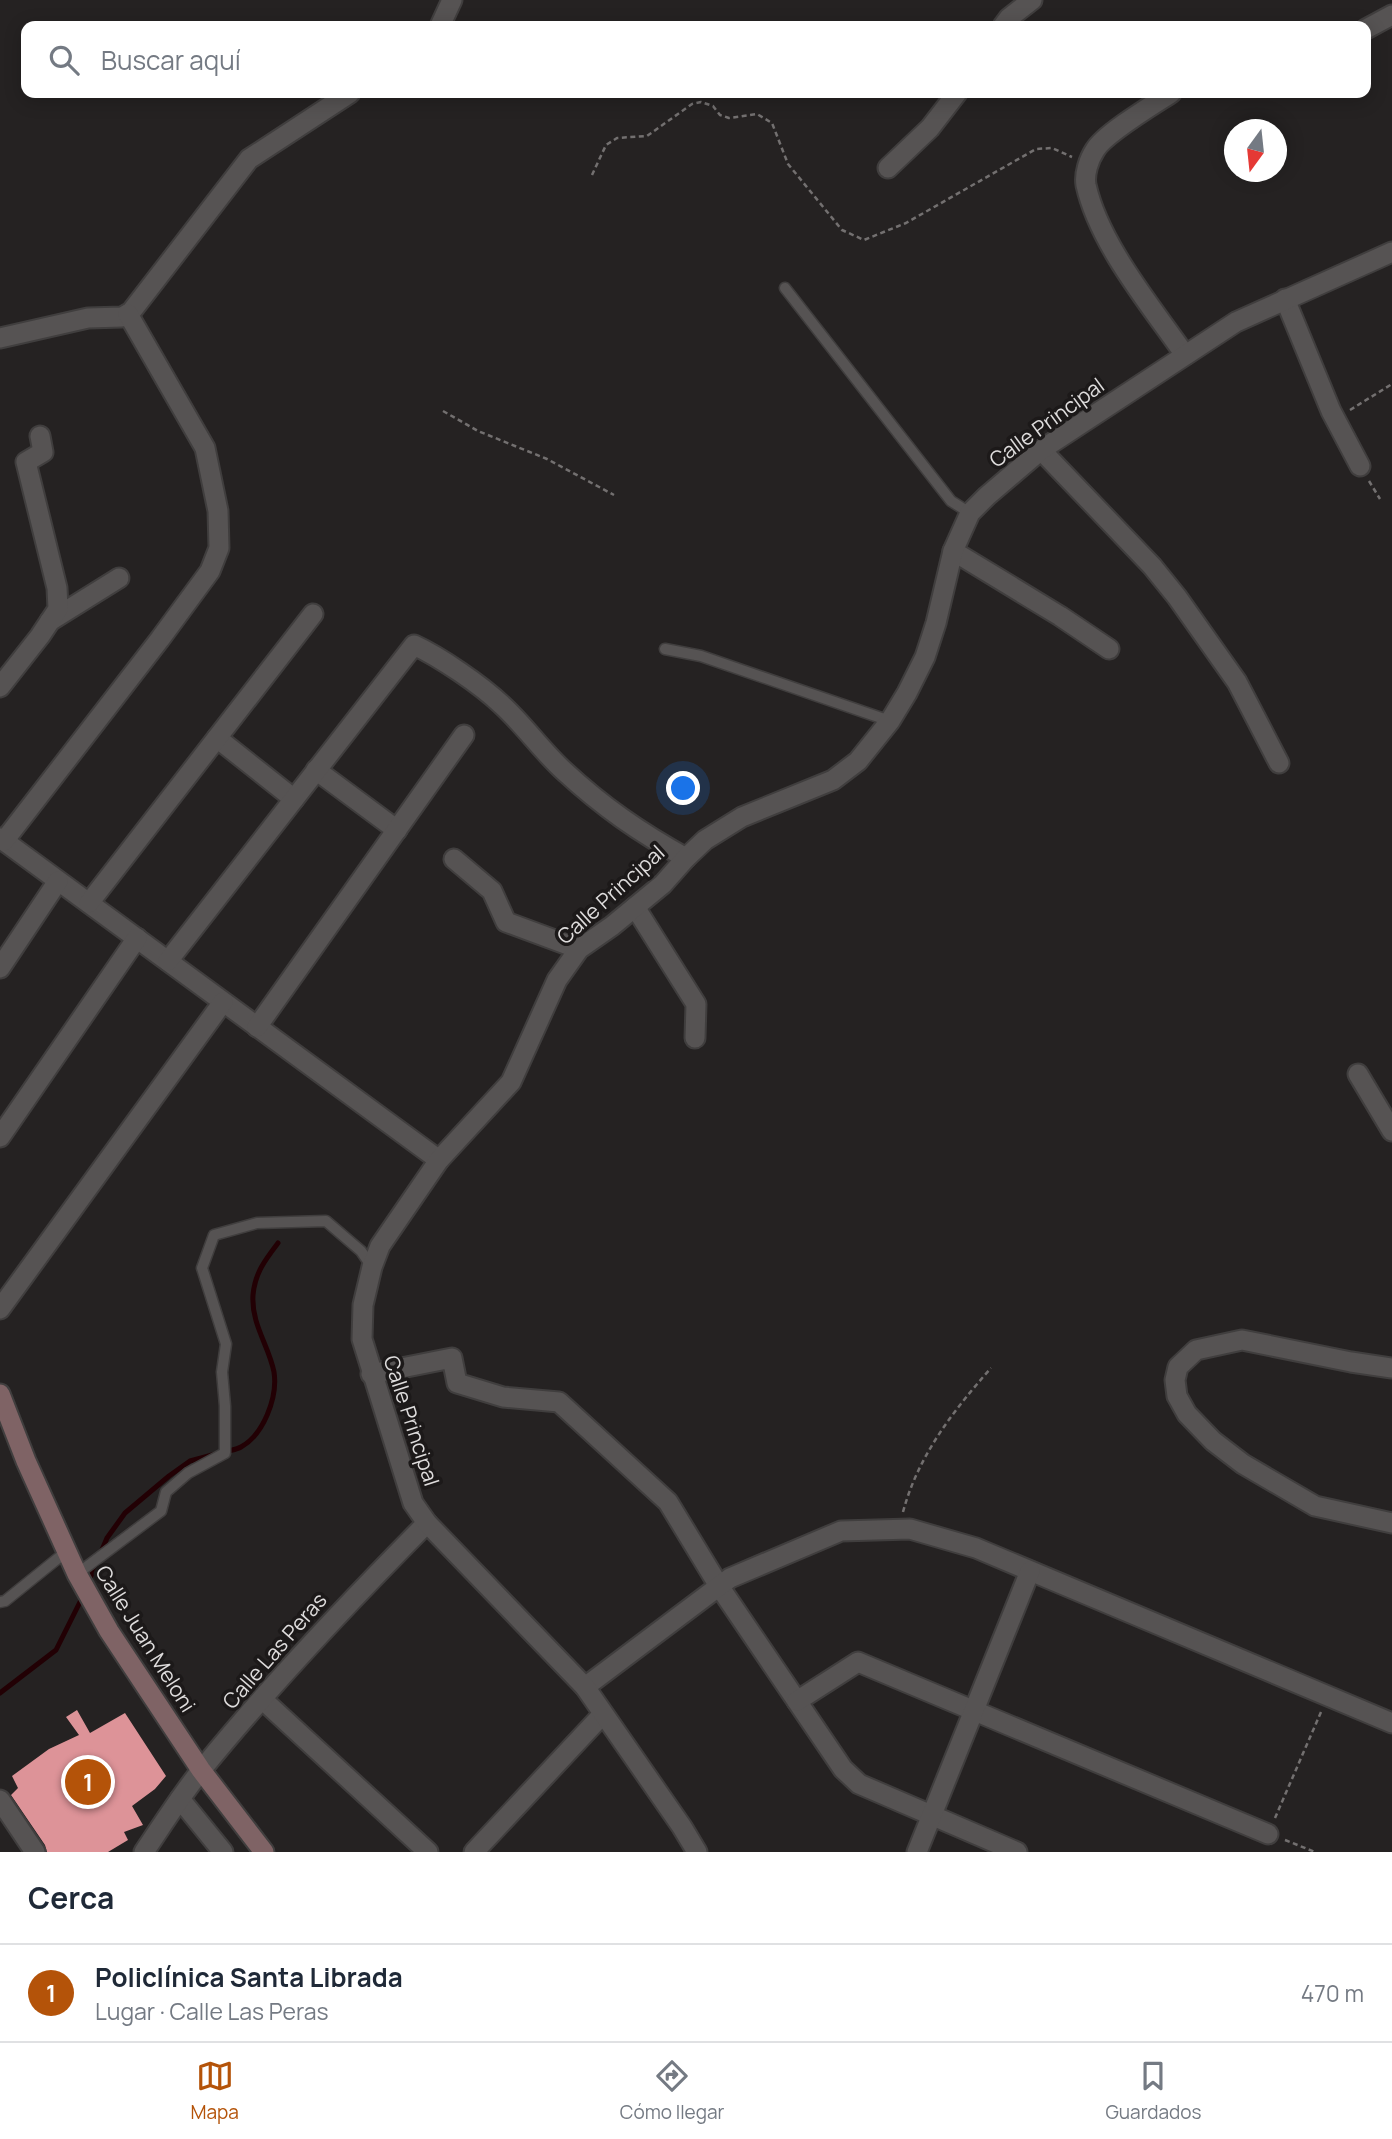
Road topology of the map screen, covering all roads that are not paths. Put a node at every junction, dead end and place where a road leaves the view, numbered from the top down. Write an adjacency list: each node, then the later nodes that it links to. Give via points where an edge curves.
1 (452, 0): 4 (street)
2 (1032, 0): 5 (street)
3 (1392, 15): 6 (street)
4 (442, 21)
5 (1007, 21)
6 (1371, 26)
7 (342, 98): 14 (street, via 249,159)
8 (953, 98): 10 (street)
9 (1163, 98): 16 (street, via 1096,147 1086,183 1101,229)
10 (888, 168)
11 (1392, 252): 13 (street, Calle Principal)
12 (785, 288): 20 (lane, via 951,501)
13 (1285, 299): 16 (street, Calle Principal, via 1236,322); 19 (street, via 1335,421)
14 (128, 314): 15 (street); 35 (street, via 205,447 218,511 219,548 210,571 167,630)
15 (0, 338)
16 (1185, 355): 18 (street, Calle Principal)
17 (40, 436): 24 (street, via 43,452 26,462 57,588 58,609)
18 (1041, 450): 20 (street, Calle Principal); 31 (street, via 1177,597 1237,682)
19 (1360, 466)
20 (970, 513): 21 (street, Calle Principal)
21 (953, 551): 26 (street); 28 (street, Calle Principal, via 925,657)
22 (119, 578): 24 (street)
23 (313, 614): 30 (street)
24 (50, 622): 27 (street)
25 (665, 649): 28 (lane, via 701,656)
26 (1109, 649)
27 (0, 687)
28 (890, 721): 36 (street, Calle Principal, via 858,761 833,780 742,817 705,839)
29 (464, 735): 34 (street)
30 (217, 738): 33 (street); 39 (street)
31 (1279, 763)
32 (316, 770): 33 (street); 34 (street); 36 (street, via 414,645 501,704 602,805)
33 (294, 799): 43 (street)
34 (397, 830): 46 (street)
35 (2, 840): 38 (street)
36 (686, 858): 40 (street, Calle Principal)
37 (454, 859): 42 (street, via 492,891 506,922)
38 (58, 881): 39 (street); 44 (street)
39 (89, 903): 41 (street)
40 (635, 907): 42 (street, Calle Principal); 47 (street, via 696,1004)
41 (137, 939): 43 (street); 50 (street)
42 (579, 950): 51 (street, Calle Principal, via 557,980 511,1082)
43 (168, 961): 45 (street)
44 (0, 968)
45 (223, 1002): 46 (street); 53 (street)
46 (257, 1027): 51 (street)
47 (695, 1038)
48 (1358, 1074): 49 (street)
49 (1392, 1131)
50 (0, 1137)
51 (439, 1160): 52 (street, Calle Principal, via 380,1246)
52 (372, 1267): 55 (street, Calle Principal, via 363,1305 362,1339); 61 (lane, via 361,1251 326,1221 257,1223 214,1236 202,1268 226,1344 222,1373 225,1451 188,1472 166,1492 161,1511)
53 (0, 1309)
54 (1392, 1368): 58 (street, via 1242,1340 1196,1350 1178,1367 1175,1380 1187,1414 1242,1464 1315,1506)
55 (371, 1374): 57 (street, Calle Principal, via 413,1503); 62 (street, via 453,1359 457,1383 503,1397 559,1402 668,1502)
56 (0, 1394): 59 (main road, Calle Juan Meloni)
57 (427, 1523): 64 (street, Calle Principal); 65 (street, Calle Las Peras)
58 (1392, 1523)
59 (67, 1551): 61 (main road, Calle Juan Meloni); 63 (lane)
60 (1030, 1571): 62 (street, via 910,1528 841,1531); 67 (street); 69 (street)
61 (82, 1572): 70 (main road, Calle Juan Meloni, via 104,1622)
62 (719, 1586): 64 (street); 66 (street)
63 (0, 1602)
64 (585, 1687): 68 (street, Calle Principal)
65 (262, 1699): 70 (street, Calle Las Peras); 79 (street)
66 (797, 1702): 67 (street, via 858,1662); 73 (street, via 843,1769 859,1784)
67 (974, 1711): 73 (street); 74 (street)
68 (603, 1714): 80 (street); 81 (street, Calle Principal)
69 (1392, 1723)
70 (201, 1770): 71 (street, Calle Las Peras); 78 (main road, Calle Juan Meloni)
71 (180, 1799): 76 (street, Calle Las Peras); 77 (street)
72 (0, 1800): 75 (street)
73 (933, 1815): 82 (street); 83 (street)
74 (1268, 1834)
75 (35, 1852)
76 (144, 1852)
77 (223, 1852)
78 (264, 1852)
79 (428, 1852)
80 (474, 1852)
81 (697, 1852)
82 (917, 1852)
83 (1017, 1852)

